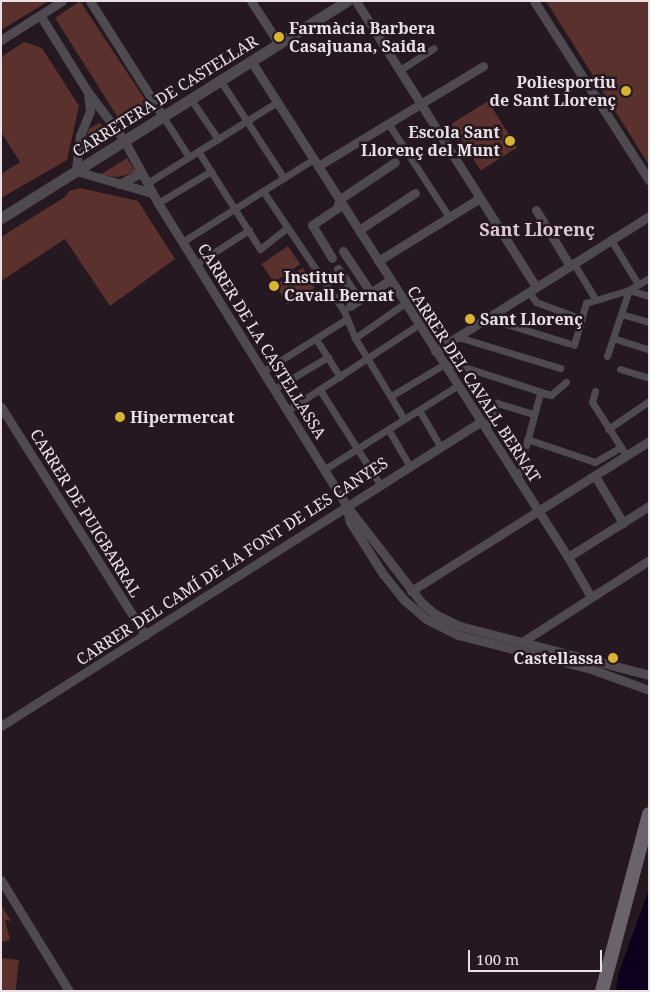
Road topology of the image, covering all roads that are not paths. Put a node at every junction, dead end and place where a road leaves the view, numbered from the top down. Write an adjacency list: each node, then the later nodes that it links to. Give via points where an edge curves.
1 (62, 1): 7 (street)
2 (90, 1): 19 (street)
3 (251, 1): 9 (street)
4 (347, 1): 9 (street, CARRETERA DE CASTELLAR)
5 (356, 1): 13 (street)
6 (534, 1): 34 (street)
7 (40, 16): 8 (street); 15 (street, CARRER DE LA CASTELLASSA)
8 (1, 40)
9 (279, 44): 11 (street, CARRETERA DE CASTELLAR)
10 (434, 48): 13 (street)
11 (252, 61): 14 (street, CARRETERA DE CASTELLAR); 17 (street, CARRER DEL CAVALL BERNAT)
12 (483, 66): 18 (street)
13 (400, 70): 18 (street)
14 (220, 80): 16 (street, CARRETERA DE CASTELLAR); 20 (street)
15 (88, 92): 21 (street); 22 (street, CARRER DE LA CASTELLASSA)
16 (190, 98): 19 (street, CARRETERA DE CASTELLAR); 24 (street)
17 (277, 102): 20 (street); 28 (street, CARRER DEL CAVALL BERNAT)
18 (421, 103): 23 (street); 40 (street)
19 (162, 115): 25 (street, CARRETERA DE CASTELLAR); 27 (street)
20 (247, 120): 24 (street); 33 (street)
21 (88, 121): 22 (street, via 96,118); 31 (street, via 80,136)
22 (108, 121): 25 (street, CARRER DE LA CASTELLASSA)
23 (388, 123): 28 (street); 46 (street)
24 (218, 139): 26 (street)
25 (124, 140): 30 (street, CARRER DE LA CASTELLASSA); 31 (street, CARRETERA DE CASTELLAR)
26 (198, 151): 27 (street); 32 (street)
27 (189, 157): 35 (street)
28 (316, 162): 33 (street); 41 (street, CARRER DEL CAVALL BERNAT)
29 (395, 162): 41 (street)
30 (139, 168): 35 (street, CARRER DE LA CASTELLASSA); 36 (street, via 137,175)
31 (76, 171): 36 (street); 47 (street, CARRETERA DE CASTELLAR)
32 (211, 171): 42 (street); 43 (street)
33 (284, 178): 37 (street)
34 (649, 180)
35 (149, 182): 38 (street, CARRER DE LA CASTELLASSA)
36 (119, 184): 38 (street)
37 (263, 191): 43 (street); 48 (street)
38 (152, 193): 42 (street, CARRER DE LA CASTELLASSA)
39 (415, 193): 50 (street)
40 (480, 198): 46 (street); 62 (street)
41 (340, 199): 50 (street, CARRER DEL CAVALL BERNAT); 54 (street, via 337,208 312,225)
42 (158, 203): 52 (street, CARRER DE LA CASTELLASSA)
43 (236, 208): 49 (street); 52 (street)
44 (536, 210): 57 (street)
45 (649, 216): 51 (street)
46 (449, 217): 55 (street)
47 (1, 218)
48 (287, 228): 49 (street, via 260,249); 71 (street, via 344,311)
49 (248, 230): 56 (street)
50 (359, 230): 55 (street, CARRER DEL CAVALL BERNAT)
51 (611, 240): 57 (street, via 598,244); 61 (street)
52 (182, 242): 56 (street, CARRER DE LA CASTELLASSA)
53 (344, 251): 64 (street)
54 (332, 258)
55 (378, 261): 60 (street, CARRER DEL CAVALL BERNAT)
56 (196, 264): 86 (street, CARRER DE LA CASTELLASSA)
57 (572, 265): 62 (street); 66 (street)
58 (338, 269): 64 (street, via 354,303)
59 (649, 278): 61 (street)
60 (390, 280): 64 (street); 67 (street, CARRER DEL CAVALL BERNAT)
61 (638, 284): 63 (street)
62 (532, 290): 69 (street); 70 (street, via 536,302)
63 (629, 290): 65 (street); 66 (street); 68 (street)
64 (371, 293)
65 (649, 296)
66 (596, 300): 70 (street, via 586,303)
67 (405, 303): 73 (street, CARRER DEL CAVALL BERNAT); 75 (street)
68 (621, 314): 72 (street); 76 (street)
69 (487, 318): 70 (street, via 571,344); 74 (street)
70 (582, 319)
71 (345, 320): 75 (street); 77 (street)
72 (649, 322)
73 (418, 325): 79 (street, CARRER DEL CAVALL BERNAT); 82 (street)
74 (458, 337): 79 (street); 84 (street)
75 (355, 338): 82 (street)
76 (612, 338): 78 (street); 80 (street)
77 (316, 339): 81 (street); 86 (street)
78 (649, 350)
79 (435, 351): 83 (street, CARRER DEL CAVALL BERNAT)
80 (606, 356)
81 (328, 357): 87 (street); 91 (street)
82 (367, 358): 87 (street); 95 (street)
83 (443, 365): 90 (street, CARRER DEL CAVALL BERNAT); 94 (street, via 455,364); 95 (street)
84 (560, 368)
85 (620, 369): 88 (street)
86 (262, 372): 91 (street, CARRER DE LA CASTELLASSA)
87 (340, 377): 92 (street)
88 (649, 378)
89 (566, 382): 94 (street)
90 (458, 386): 99 (street); 102 (street, CARRER DEL CAVALL BERNAT)
91 (274, 389): 98 (street, CARRER DE LA CASTELLASSA)
92 (320, 390): 98 (street); 108 (street)
93 (594, 391): 104 (street, via 592,402)
94 (551, 395): 100 (street, via 540,393)
95 (390, 396): 101 (street)
96 (649, 401): 104 (street)
97 (1, 406): 123 (street, CARRER DE PUIGBARRAL)
98 (288, 410): 111 (street, CARRER DE LA CASTELLASSA)
99 (420, 410): 101 (street); 107 (street)
100 (534, 414): 102 (street, via 497,402); 105 (street)
101 (404, 419): 103 (street)
102 (482, 425): 107 (street, CARRER DEL CAMÍ DE LA FONT DE LES CANYES); 113 (street, CARRER DEL CAVALL BERNAT)
103 (388, 429): 108 (street); 110 (street)
104 (608, 429): 109 (street)
105 (528, 440): 109 (street, via 595,462); 113 (street)
106 (649, 441): 109 (street)
107 (440, 446): 110 (street, CARRER DEL CAMÍ DE LA FONT DE LES CANYES)
108 (358, 448): 111 (street); 114 (street)
109 (623, 451): 112 (street)
110 (409, 465): 114 (street, CARRER DEL CAMÍ DE LA FONT DE LES CANYES)
111 (324, 469): 115 (street, CARRER DE LA CASTELLASSA)
112 (595, 476): 117 (street); 118 (street)
113 (517, 479): 117 (street, CARRER DEL CAVALL BERNAT)
114 (379, 483): 115 (street, CARRER DEL CAMÍ DE LA FONT DE LES CANYES)
115 (346, 505): 121 (street, CARRER DE LA CASTELLASSA); 123 (street, CARRER DEL CAMÍ DE LA FONT DE LES CANYES); 126 (street, CARRER DE LA CASTELLASSA, via 350,522 388,581 426,620 458,635 591,669)
116 (649, 506): 118 (street)
117 (538, 512): 119 (street, CARRER DEL CAVALL BERNAT); 121 (street)
118 (623, 523): 119 (street)
119 (568, 557): 122 (street, CARRER DEL CAVALL BERNAT)
120 (649, 560): 122 (street)
121 (411, 592): 124 (street, CARRER DE LA CASTELLASSA, via 447,620)
122 (591, 597): 124 (street)
123 (145, 635): 127 (street, CARRER DEL CAMÍ DE LA FONT DE LES CANYES)
124 (522, 642): 125 (street, CARRER DE LA CASTELLASSA)
125 (649, 675)
126 (649, 690)
127 (1, 726)
128 (649, 814): 131 (main road)
129 (1, 880): 130 (street)
130 (69, 991)
131 (602, 991)

